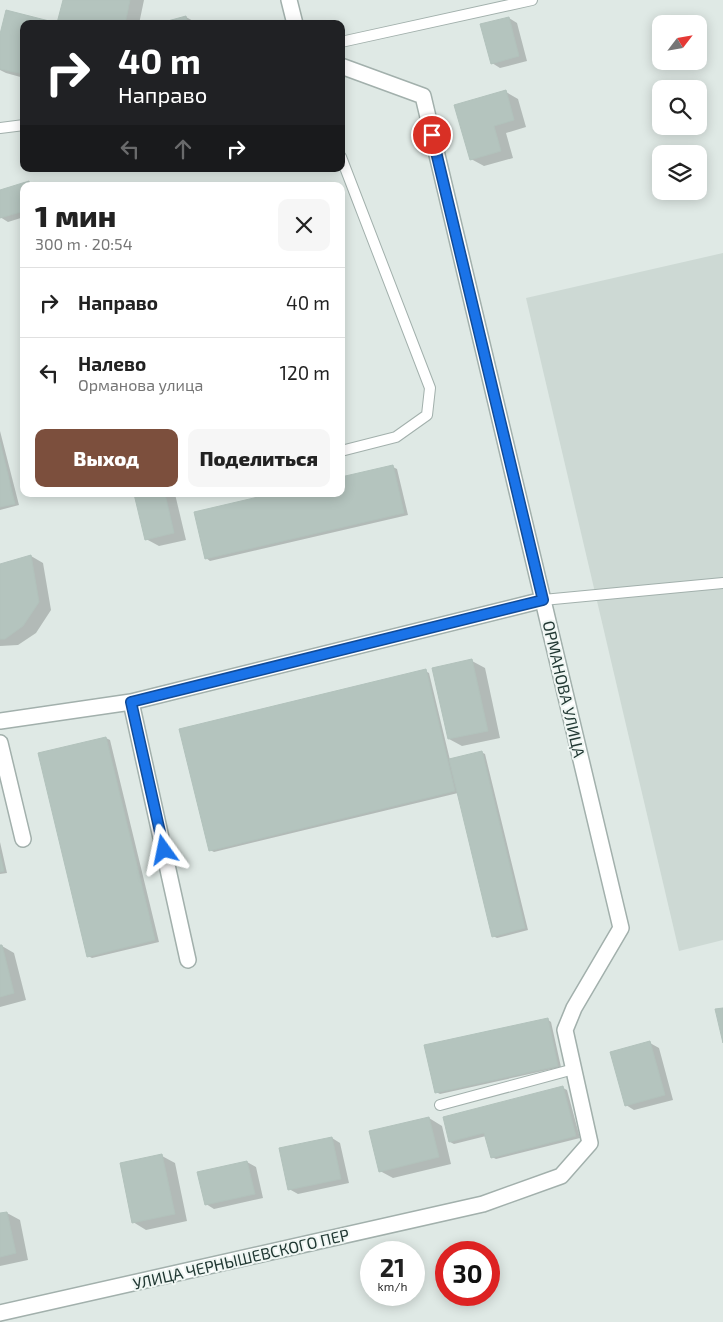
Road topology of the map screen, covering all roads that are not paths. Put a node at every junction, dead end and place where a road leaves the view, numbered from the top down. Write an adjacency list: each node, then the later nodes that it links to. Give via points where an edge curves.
1 (289, 0): 3 (street)
2 (532, 0): 4 (lane)
3 (294, 20)
4 (345, 41)
5 (345, 67): 11 (street, ОРМАНОВА УЛИЦА, via 423,96)
6 (20, 126): 7 (lane)
7 (0, 128)
8 (345, 167): 9 (lane, via 430,388 427,415 396,437)
9 (345, 450)
10 (723, 583): 11 (lane)
11 (543, 600): 12 (street); 16 (street, ОРМАНОВА УЛИЦА)
12 (131, 702): 13 (street); 17 (street)
13 (0, 720)
14 (0, 743): 15 (street)
15 (23, 839)
16 (621, 928): 18 (street, УЛИЦА ЧЕРНЫШЕВСКОГО ПЕР, via 574,1008 565,1030)
17 (188, 960)
18 (574, 1069): 19 (lane); 20 (street, УЛИЦА ЧЕРНЫШЕВСКОГО ПЕР, via 590,1143 562,1176 483,1204)
19 (440, 1105)
20 (0, 1313)

